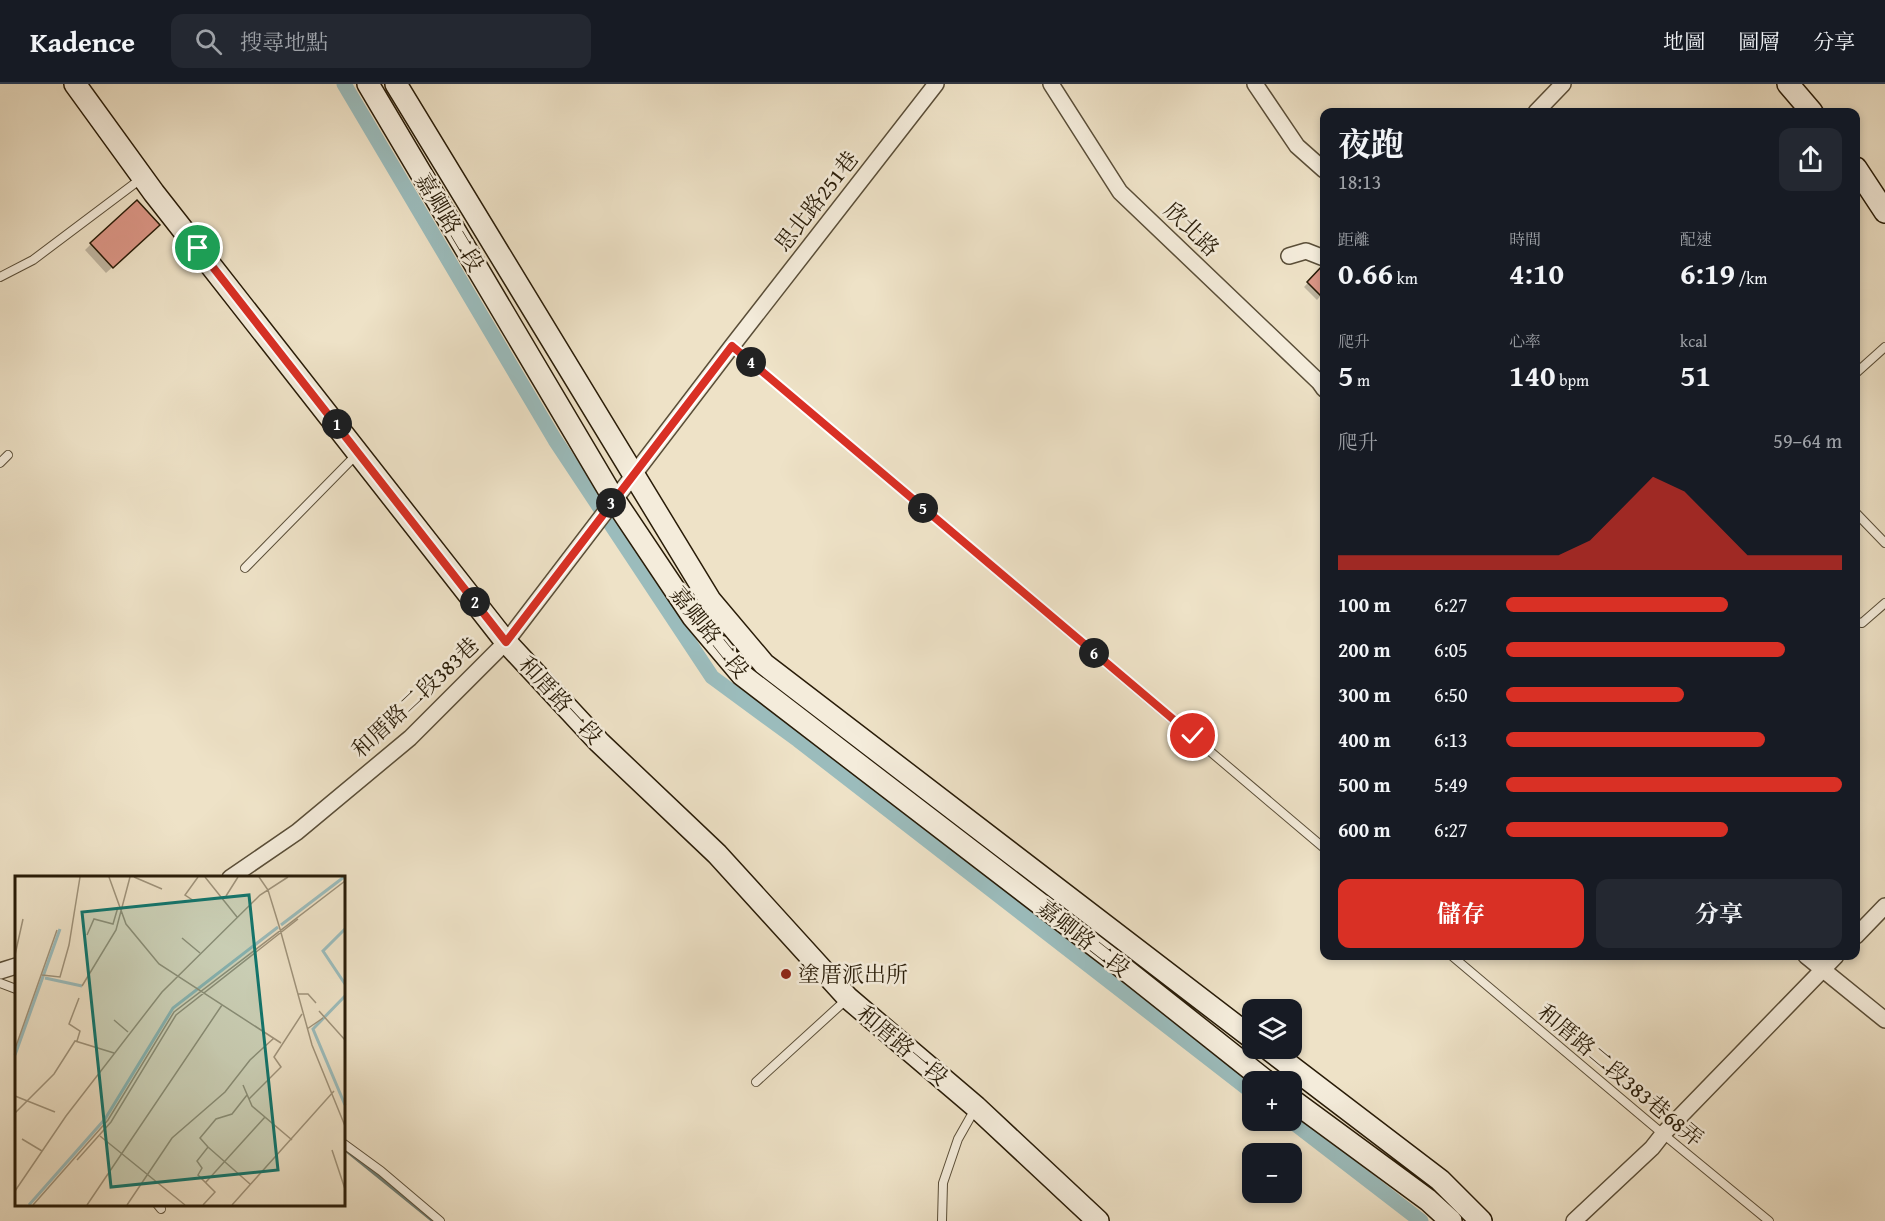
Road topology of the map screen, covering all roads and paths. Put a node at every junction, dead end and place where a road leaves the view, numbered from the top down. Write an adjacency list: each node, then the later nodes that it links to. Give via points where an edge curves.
1 (75, 84): 13 (street, 和厝路一段)
2 (368, 84): 26 (street, 嘉卿路二段)
3 (396, 84): 25 (street, 嘉卿路二段)
4 (936, 84): 18 (street, 思北路251巷)
5 (1051, 84): 21 (street, 欣北路, via 1120,192)
6 (1255, 84): 11 (street, via 1297,146)
7 (1563, 84): 9 (street)
8 (1788, 84): 10 (street)
9 (1540, 108)
10 (1809, 108)
11 (1320, 166)
12 (1860, 174): 14 (street)
13 (144, 177): 17 (lane, via 33,260); 22 (street, 和厝路一段)
14 (1885, 212)
15 (1289, 256): 16 (street, via 1306,251)
16 (1320, 256)
17 (0, 277)
18 (732, 346): 25 (street, 和厝路二段383巷); 33 (lane)
19 (1885, 348): 20 (lane)
20 (1860, 370)
21 (1320, 383)
22 (358, 452): 29 (lane); 32 (street, 和厝路一段)
23 (8, 455): 24 (lane)
24 (0, 464)
25 (633, 474): 26 (street, 和厝路二段383巷); 45 (street, 嘉卿路二段, via 710,600 764,664)
26 (610, 504): 32 (street, 和厝路二段383巷); 47 (street, 嘉卿路二段, via 693,617 742,675)
27 (1860, 517): 28 (lane)
28 (1885, 543)
29 (245, 568)
30 (1885, 603): 31 (lane)
31 (1860, 623)
32 (506, 642): 34 (street, 和厝路二段383巷, via 410,738 297,832); 43 (street, 和厝路一段, via 599,742 717,854)
33 (1320, 845)
34 (233, 876)
35 (1885, 906): 36 (street)
36 (1860, 932)
37 (1457, 960): 51 (lane, 和厝路二段383巷68弄)
38 (1811, 960): 40 (street)
39 (1832, 960): 40 (street)
40 (1822, 969): 44 (street); 51 (street)
41 (6, 971): 42 (lane)
42 (15, 987)
43 (848, 998): 48 (lane); 49 (street, 和厝路一段)
44 (1885, 1020)
45 (1242, 1030)
46 (1281, 1059): 57 (street, via 1440,1180)
47 (1254, 1071)
48 (756, 1082)
49 (976, 1107): 54 (lane, via 958,1139 944,1183); 55 (street, 和厝路一段)
50 (1302, 1107): 56 (street, via 1428,1200)
51 (1663, 1134): 58 (street); 59 (lane, 和厝路二段383巷68弄)
52 (345, 1145): 53 (lane)
53 (440, 1221)
54 (942, 1221)
55 (1098, 1221)
56 (1450, 1221)
57 (1481, 1221)
58 (1574, 1221)
59 (1769, 1221)

